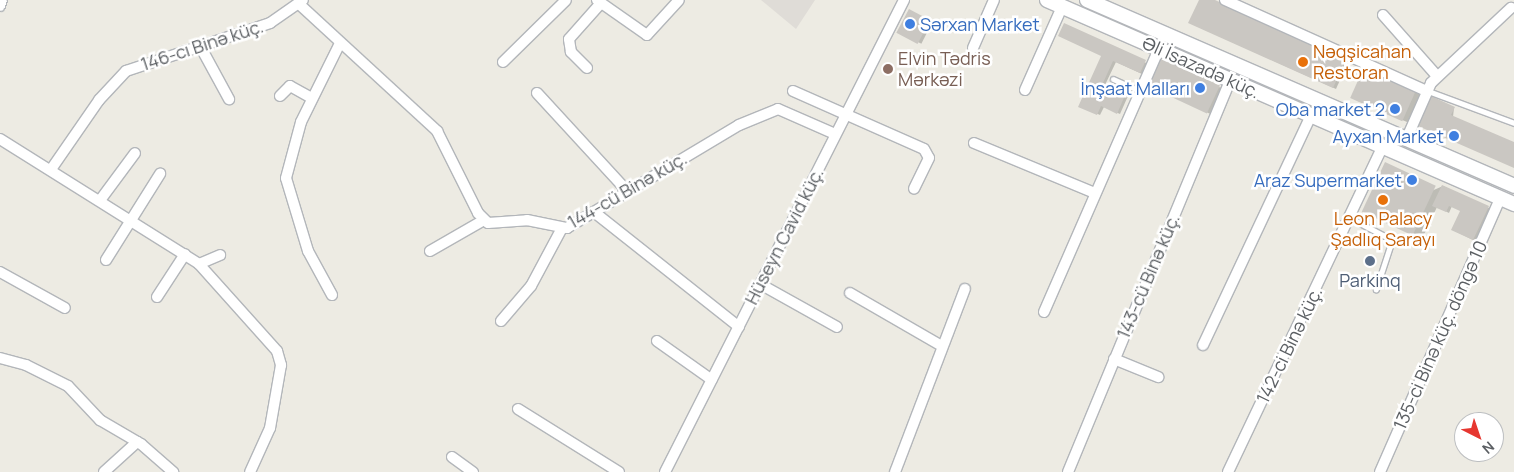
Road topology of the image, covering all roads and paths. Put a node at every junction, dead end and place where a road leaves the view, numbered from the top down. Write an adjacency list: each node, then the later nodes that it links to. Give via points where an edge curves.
1 (2, 0): 12 (street)
2 (566, 0): 20 (street)
3 (679, 0): 11 (street, via 647,36)
4 (904, 0): 33 (street, Hüseyn Cavid küç.)
5 (994, 0): 18 (street)
6 (1046, 0): 13 (main road, Əli İsazadə küç.)
7 (1087, 0): 36 (main road, Əli İsazadə küç.)
8 (1225, 0): 27 (street)
9 (1504, 0): 14 (street)
10 (301, 2): 16 (street); 17 (street, 146-cı Binə küç., via 270,23)
11 (599, 2): 21 (street, via 569,39 571,52)
12 (0, 6)
13 (1062, 7): 19 (main road, Əli İsazadə küç.); 25 (street)
14 (1513, 7): 22 (street)
15 (1383, 15): 22 (street)
16 (340, 43): 31 (street); 56 (street, via 437,131)
17 (199, 44): 32 (street); 44 (street, 146-cı Binə küç., via 126,71 108,89)
18 (973, 48)
19 (1159, 49): 24 (main road, Əli İsazadə küç.); 26 (street)
20 (503, 62)
21 (587, 68)
22 (1437, 76): 27 (street)
23 (1113, 79): 26 (lane)
24 (1230, 80): 34 (main road, Əli İsazadə küç.); 79 (street, 143-cü Binə küç.)
25 (1025, 90)
26 (1140, 91): 49 (street)
27 (1427, 91): 35 (lane); 39 (street)
28 (793, 92): 33 (street, via 823,108)
29 (537, 94): 48 (street)
30 (280, 96): 31 (street, via 290,86)
31 (312, 98): 68 (street, via 294,146 287,186 302,220 308,251)
32 (229, 99)
33 (845, 113): 37 (street, Hüseyn Cavid küç.); 47 (street, via 928,152)
34 (1310, 115): 41 (main road, Əli İsazadə küç.); 77 (street)
35 (1514, 123)
36 (1389, 132): 39 (main road, Əli İsazadə küç.); 41 (main road)
37 (835, 134): 48 (street, 144-cü Binə küç., via 778,109 739,125); 64 (street, Hüseyn Cavid küç.)
38 (0, 139): 44 (street)
39 (1406, 140): 43 (main road); 46 (main road)
40 (974, 143): 49 (street)
41 (1382, 146): 43 (main road, Əli İsazadə küç.); 55 (street, 142-ci Binə küç.)
42 (135, 153): 51 (street)
43 (1399, 154): 50 (main road)
44 (52, 168): 51 (street)
45 (160, 174): 54 (street)
46 (1514, 186)
47 (914, 189)
48 (627, 191): 53 (street, 144-cü Binə küç.)
49 (1095, 193): 71 (street)
50 (1500, 198): 52 (main road); 94 (street, 135-ci Binə küç. döngə 10)
51 (101, 199): 54 (street)
52 (1514, 204)
53 (594, 212): 57 (street, 144-cü Binə küç.); 73 (street)
54 (131, 218): 59 (street); 61 (street)
55 (1350, 218): 66 (lane, via 1392,240); 93 (street, 142-ci Binə küç.)
56 (484, 220): 57 (street, 144-cü Binə küç., via 548,222); 58 (street)
57 (562, 228): 72 (street, via 530,286)
58 (430, 251)
59 (185, 254): 62 (street); 69 (street)
60 (220, 255): 62 (street)
61 (106, 260)
62 (199, 264): 87 (street, via 281,357 270,428)
63 (0, 272): 70 (street)
64 (760, 284): 73 (street, Hüseyn Cavid küç.); 74 (street)
65 (965, 289): 76 (street)
66 (1376, 289)
67 (850, 294): 76 (street)
68 (332, 295)
69 (157, 297)
70 (65, 308)
71 (1044, 312)
72 (501, 322)
73 (739, 327): 81 (street, Hüseyn Cavid küç.)
74 (837, 327)
75 (657, 341): 81 (street)
76 (940, 345): 91 (street)
77 (1202, 345)
78 (0, 358): 83 (street, via 26,365 68,386 100,420)
79 (1114, 359): 80 (street); 92 (street, 143-cü Binə küç.)
80 (1158, 377)
81 (712, 380): 90 (street, Hüseyn Cavid küç.)
82 (518, 409): 89 (street)
83 (137, 442): 85 (street); 86 (street)
84 (452, 457): 88 (street)
85 (104, 472)
86 (173, 472)
87 (250, 472)
88 (474, 472)
89 (619, 472)
90 (665, 472)
91 (896, 472)
92 (1068, 472)
93 (1228, 472)
94 (1380, 472)

